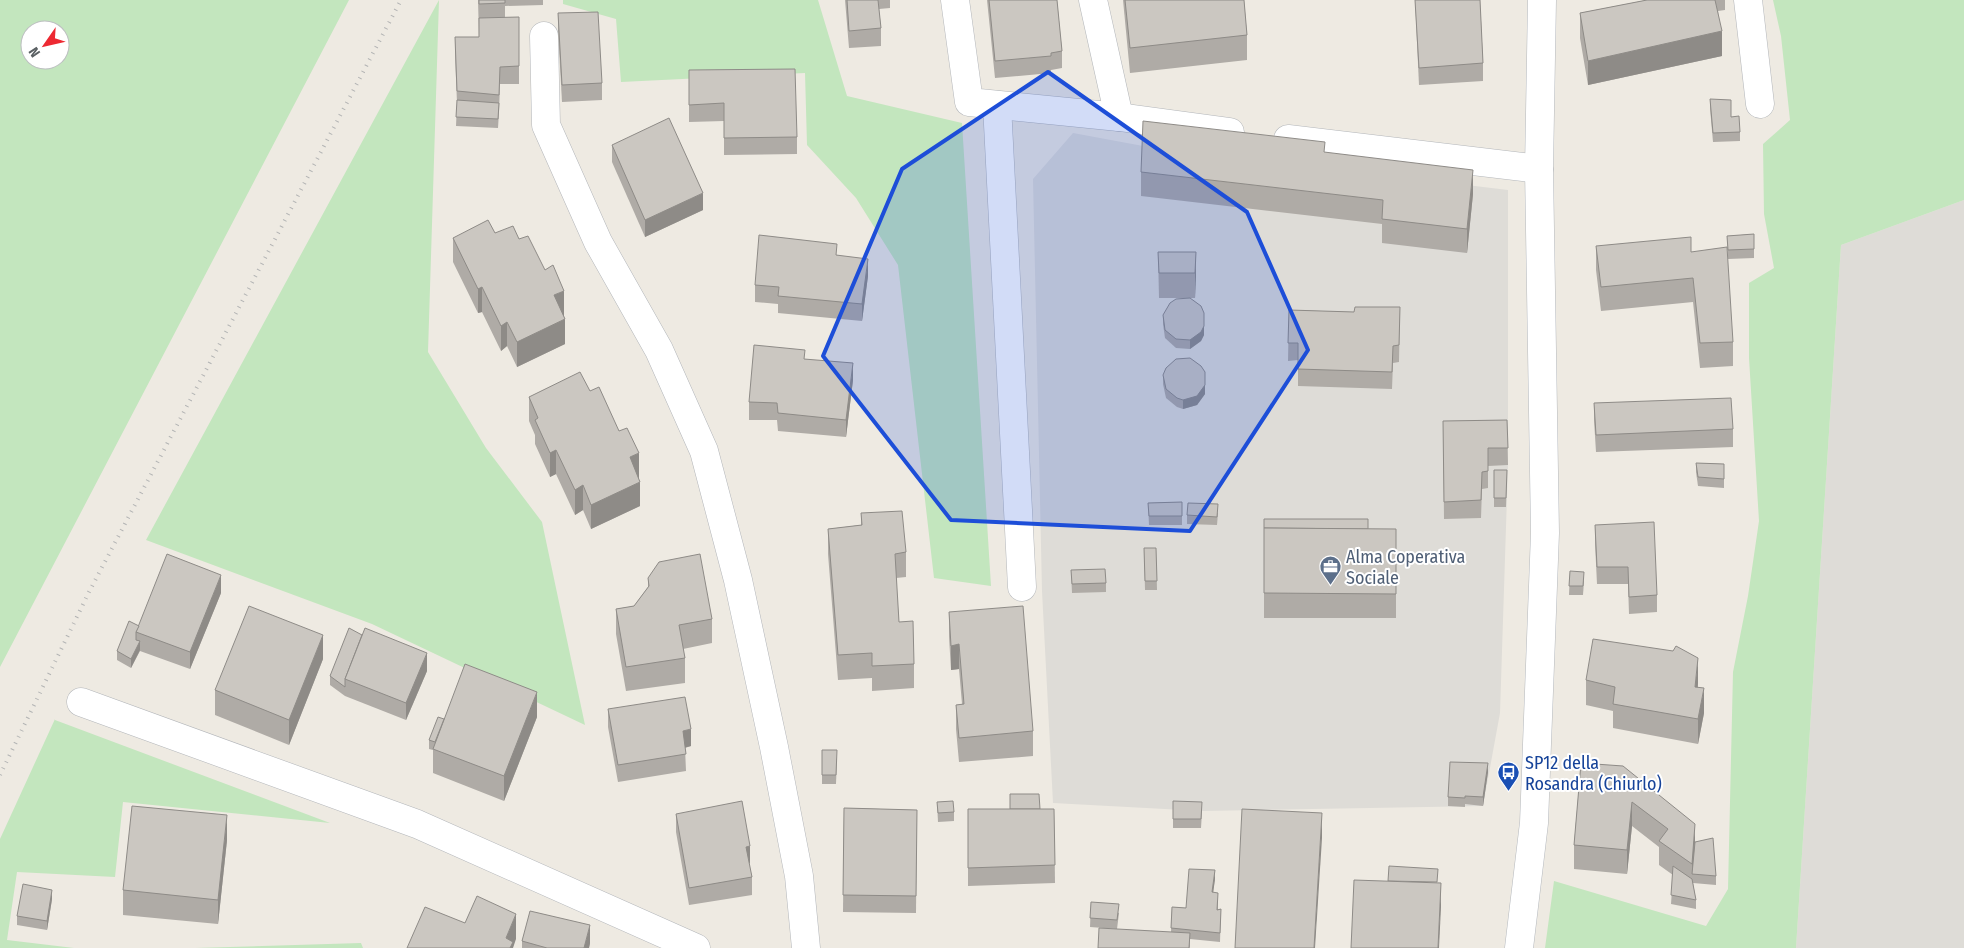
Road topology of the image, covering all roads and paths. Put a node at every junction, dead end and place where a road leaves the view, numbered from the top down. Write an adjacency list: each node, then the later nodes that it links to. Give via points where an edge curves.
1 (955, 0): 7 (street, via 969,102)
2 (1093, 0): 8 (street)
3 (1542, 0): 9 (street)
4 (1748, 0): 6 (street)
5 (544, 36): 13 (street, via 546,125 598,242 659,350 704,451 738,580 774,747 798,876)
6 (1760, 104)
7 (997, 105): 8 (street); 10 (street)
8 (1119, 117): 9 (street)
9 (1539, 170): 14 (street, via 1545,533 1534,823)
10 (1022, 587)
11 (81, 702): 12 (street, via 417,824)
12 (696, 948)
13 (806, 948)
14 (1519, 948)

